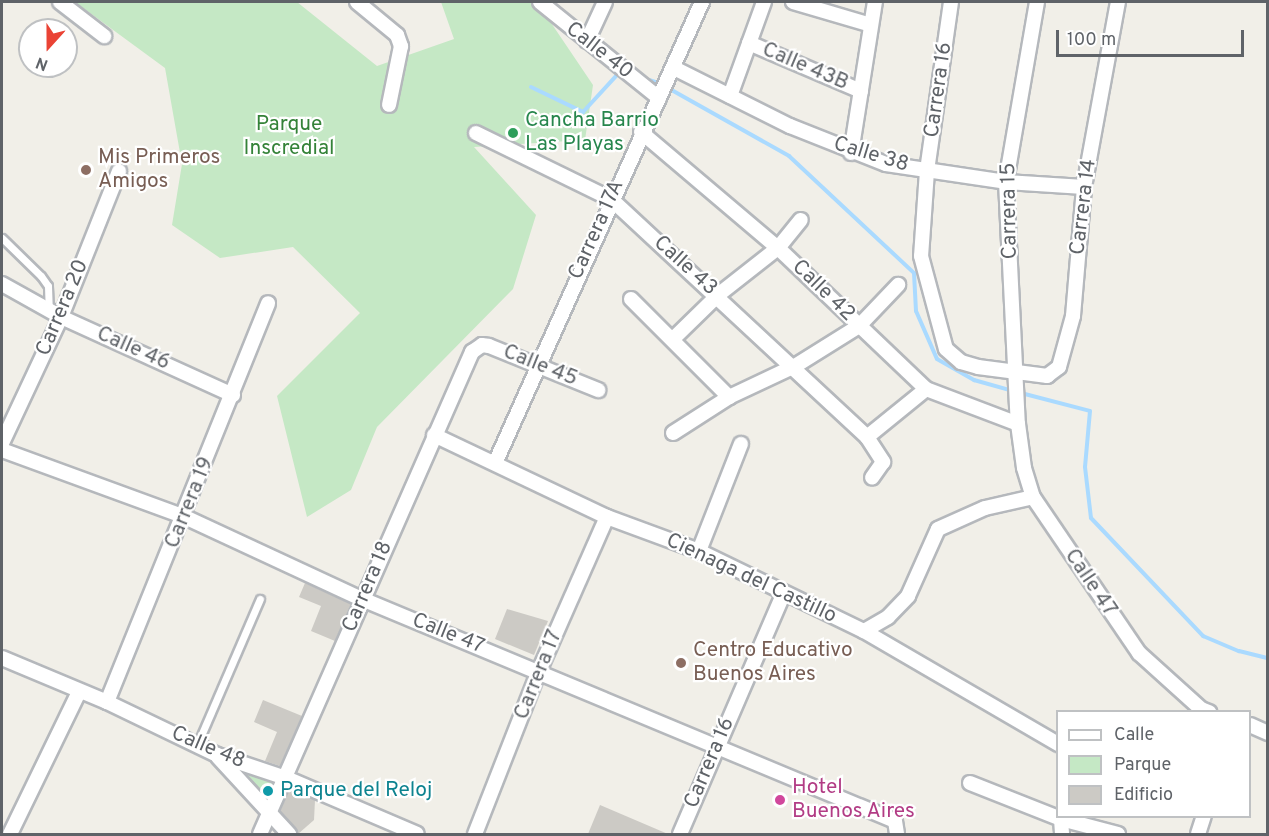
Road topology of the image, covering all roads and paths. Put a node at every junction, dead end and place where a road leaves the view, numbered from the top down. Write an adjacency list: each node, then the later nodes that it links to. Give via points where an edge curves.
1 (60, 2): 13 (street)
2 (357, 2): 19 (street, via 397,35 401,46)
3 (540, 2): 14 (street, Calle 40)
4 (605, 2): 14 (street)
5 (702, 2): 16 (street, Carrera 17A)
6 (764, 2): 15 (street)
7 (793, 2): 12 (street)
8 (874, 2): 12 (street)
9 (951, 2): 24 (street, Carrera 16)
10 (1037, 2): 25 (street, Carrera 15)
11 (1118, 2): 26 (street, Carrera 14)
12 (871, 25): 17 (street)
13 (104, 36)
14 (587, 41): 16 (street, Calle 40)
15 (749, 43): 17 (street, Calle 43B); 18 (street)
16 (666, 85): 18 (street, Calle 38); 20 (street, Carrera 17A)
17 (861, 91): 22 (street)
18 (730, 96): 22 (street, Calle 38)
19 (389, 105)
20 (641, 132): 27 (street, Carrera 17A); 30 (street, Calle 42)
21 (476, 133): 27 (street, Calle 43)
22 (851, 153): 24 (street, Calle 38)
23 (119, 171): 37 (street, Carrera 20)
24 (927, 171): 25 (street, Calle 38); 43 (street, Carrera 16, via 921,256 946,349 960,362)
25 (1006, 182): 26 (street, Calle 38); 43 (street, Carrera 15)
26 (1084, 187): 43 (street, Carrera 14, via 1073,316 1059,367 1047,376)
27 (611, 199): 33 (street, Calle 43); 41 (street, Carrera 17A)
28 (801, 220): 30 (street)
29 (2, 238): 36 (lane, via 45,281)
30 (778, 248): 33 (street); 38 (street, Calle 42)
31 (2, 284): 36 (street, Calle 46)
32 (898, 285): 38 (street)
33 (718, 296): 39 (street); 42 (street, Calle 43)
34 (631, 298): 39 (street)
35 (268, 303): 46 (street, Carrera 19)
36 (49, 309): 37 (street, Calle 46)
37 (61, 317): 46 (street, Calle 46); 52 (street, Carrera 20)
38 (859, 326): 42 (street); 44 (street, Calle 42)
39 (674, 338): 47 (street)
40 (482, 345): 41 (street, Calle 45); 50 (street, Carrera 18, via 472,352)
41 (537, 363): 45 (street, Calle 45); 55 (street, Carrera 17A)
42 (795, 366): 47 (street); 51 (street, Calle 43)
43 (1018, 379): 48 (street, Carrera 15)
44 (926, 389): 48 (street, Calle 42); 51 (street)
45 (598, 390)
46 (233, 395): 58 (street, Carrera 19)
47 (729, 397): 49 (street)
48 (1018, 424): 57 (street, Calle 47)
49 (673, 433)
50 (434, 435): 55 (street, Cienaga del Castillo); 63 (street, Carrera 18)
51 (867, 437): 56 (street, Calle 43, via 883,462)
52 (2, 443)
53 (741, 444): 60 (street)
54 (2, 450): 58 (street, Calle 47)
55 (496, 461): 59 (street, Cienaga del Castillo)
56 (872, 478)
57 (1032, 497): 64 (street, via 985,508 938,530 908,596 888,617); 69 (street, Calle 47, via 1139,653)
58 (185, 517): 63 (street, Calle 47); 68 (street, Carrera 19)
59 (607, 517): 60 (street, Cienaga del Castillo); 66 (street, Carrera 17)
60 (699, 552): 61 (street, Cienaga del Castillo)
61 (784, 592): 64 (street, Cienaga del Castillo); 74 (street, Carrera 16)
62 (260, 599): 73 (lane)
63 (362, 599): 66 (street, Calle 47); 76 (street, Carrera 18)
64 (864, 631): 72 (street, Cienaga del Castillo)
65 (2, 658): 67 (street, Calle 48)
66 (539, 671): 74 (street, Calle 47); 87 (street, Carrera 17)
67 (79, 692): 68 (street, Calle 48); 83 (street)
68 (107, 702): 73 (street, Calle 48)
69 (1201, 710)
70 (1251, 725): 71 (street)
71 (1268, 733)
72 (1056, 743)
73 (197, 745): 75 (street, Calle 48)
74 (717, 747): 82 (street, Calle 47); 88 (street, Carrera 16)
75 (216, 755): 76 (street, Calle 48); 78 (street)
76 (286, 778): 78 (street, Carrera 18); 86 (street, Calle 48)
77 (970, 783): 79 (street)
78 (268, 816): 84 (street, Carrera 18); 85 (street)
79 (1056, 817)
80 (1203, 818): 91 (street)
81 (1061, 819): 89 (street); 90 (street)
82 (896, 828)
83 (10, 834)
84 (260, 834)
85 (289, 834)
86 (417, 834)
87 (475, 834)
88 (680, 834)
89 (1062, 834)
90 (1118, 834)
91 (1198, 834)

